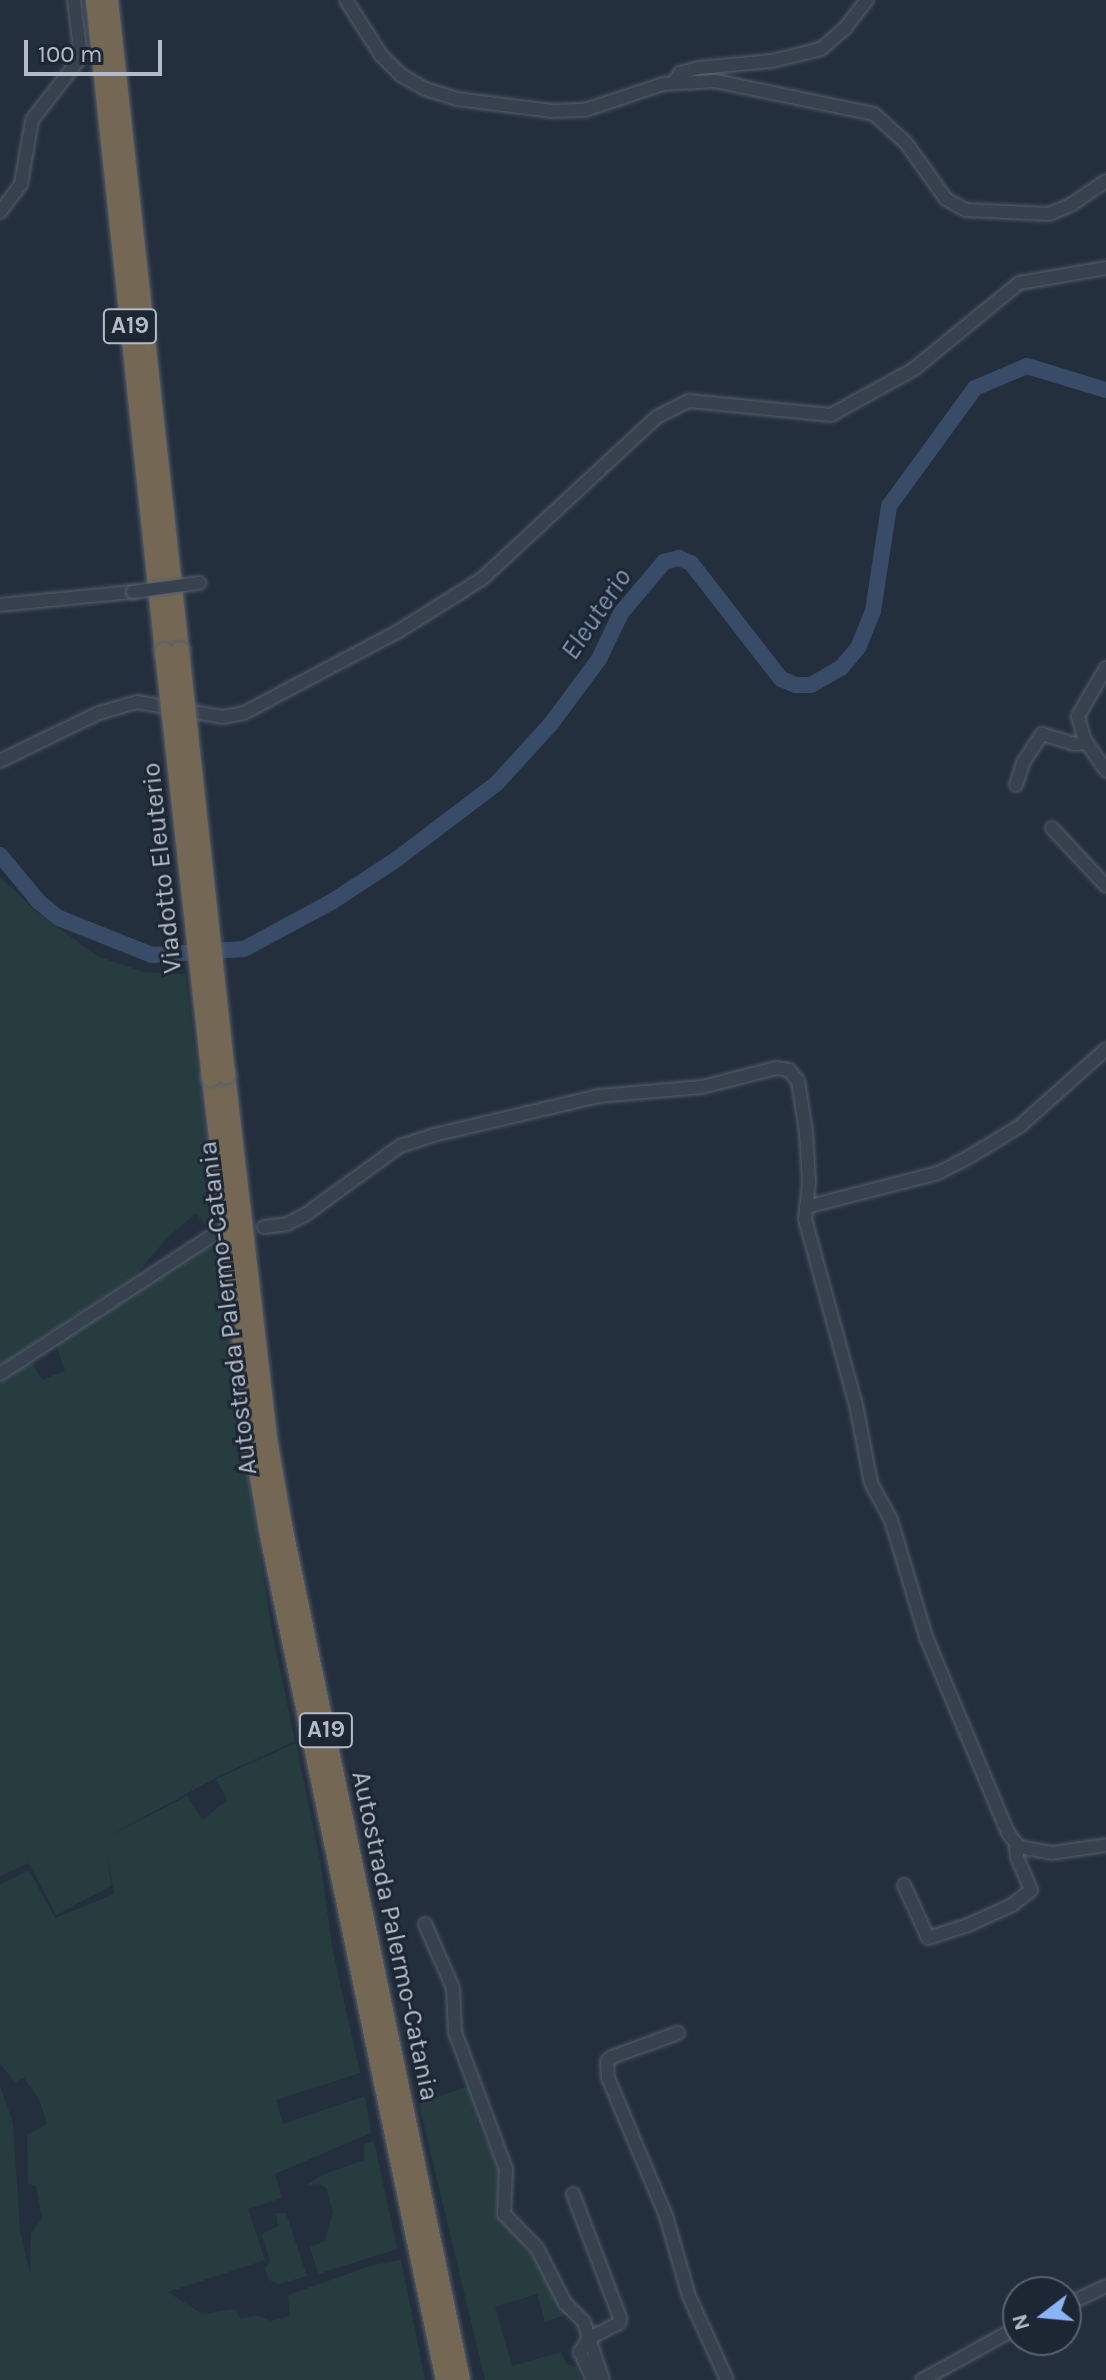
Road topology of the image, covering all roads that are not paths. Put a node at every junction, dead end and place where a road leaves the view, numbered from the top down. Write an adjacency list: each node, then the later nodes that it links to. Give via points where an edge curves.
1 (74, 0): 8 (street, via 81,57 32,120 21,184)
2 (95, 0): 12 (highway, A19)
3 (109, 0): 12 (highway, A19)
4 (346, 0): 6 (street, via 381,55 401,75 457,99 585,110)
5 (867, 0): 6 (street, via 821,49 772,61 699,68 680,73)
6 (674, 82): 7 (street, via 715,81 874,114 906,143 946,199 966,210 1049,214)
7 (1106, 181)
8 (0, 212)
9 (1106, 268): 15 (street, via 1019,283 914,369 831,415 689,401 657,417 483,578 399,631 244,713 222,717 137,702 99,713)
10 (199, 583): 11 (street, bridge)
11 (0, 605)
12 (172, 652): 21 (highway, Viadotto Eleuterio / A19, bridge)
13 (1106, 668): 14 (street, via 1078,716)
14 (1087, 743): 16 (street); 17 (street, via 1042,734)
15 (0, 761)
16 (1106, 771)
17 (1016, 785)
18 (1052, 828): 19 (street)
19 (1106, 886)
20 (1106, 1049): 22 (street, via 1020,1126 959,1163 917,1180)
21 (218, 1076): 36 (highway, Autostrada Palermo-Catania / A19, via 253,1442 268,1530); 37 (highway, Autostrada Palermo-Catania / A19, via 283,1526)
22 (806, 1207): 23 (street, via 807,1146 798,1081 789,1070 776,1068 702,1087 599,1096 420,1139 400,1146 305,1215); 26 (street, via 871,1483 891,1520 926,1637)
23 (264, 1227)
24 (212, 1236): 25 (street)
25 (0, 1374)
26 (1016, 1843): 27 (street, via 1037,1853); 28 (street, via 1031,1890 966,1926 928,1938)
27 (1106, 1845)
28 (904, 1885)
29 (425, 1924): 35 (street, via 453,1988 455,2032 506,2169 504,2214 537,2248)
30 (683, 2032): 40 (street, via 612,2057 607,2061 608,2078 666,2216 689,2296)
31 (573, 2194): 35 (street, via 620,2318)
32 (1106, 2286): 33 (street)
33 (1082, 2297)
34 (1002, 2336): 41 (street)
35 (589, 2338): 38 (street, via 580,2352); 39 (street)
36 (445, 2380)
37 (461, 2380)
38 (593, 2380)
39 (603, 2380)
40 (727, 2380)
41 (922, 2380)

